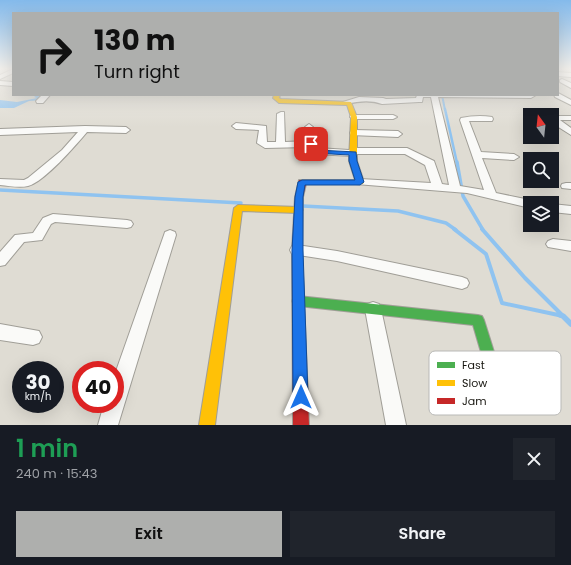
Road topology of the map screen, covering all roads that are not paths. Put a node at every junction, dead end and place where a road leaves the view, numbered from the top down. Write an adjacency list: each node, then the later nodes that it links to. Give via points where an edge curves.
1 (45, 96): 7 (street)
2 (277, 96): 8 (street, via 279,100)
3 (420, 96): 6 (street, via 419,100)
4 (439, 96): 35 (street)
5 (559, 96): 9 (street)
6 (382, 100): 8 (street, via 359,99); 10 (street); 12 (street, via 393,117)
7 (40, 101)
8 (347, 102): 12 (street)
9 (571, 103)
10 (422, 108)
11 (281, 114): 21 (street)
12 (354, 117): 25 (street)
13 (559, 118): 14 (street)
14 (571, 118)
15 (489, 119): 30 (street, via 464,120)
16 (559, 123): 24 (street)
17 (236, 126): 19 (street)
18 (309, 127): 27 (street)
19 (263, 128): 21 (street); 28 (street, via 262,143)
20 (85, 129): 22 (street); 23 (street); 32 (street, via 66,152 32,180 26,183)
21 (280, 129): 28 (street)
22 (126, 130)
23 (0, 132)
24 (571, 132)
25 (354, 133): 26 (street); 29 (street)
26 (398, 134)
27 (311, 144): 28 (street); 29 (street, via 312,151 316,152)
28 (280, 145)
29 (353, 152): 33 (street, via 353,161); 34 (street, via 407,151 430,163)
30 (478, 156): 31 (street, via 483,154); 36 (street)
31 (514, 157)
32 (0, 182)
33 (360, 182): 34 (street); 38 (street, via 302,182)
34 (438, 186): 35 (street)
35 (460, 190): 36 (street)
36 (492, 196): 37 (street)
37 (523, 203)
38 (299, 207): 45 (street); 56 (street, via 238,208)
39 (559, 209): 40 (street)
40 (571, 210)
41 (127, 224): 46 (street, via 53,218 47,221 37,237 18,239)
42 (170, 235): 53 (street)
43 (553, 244): 44 (street)
44 (571, 246)
45 (297, 250): 47 (street); 48 (street)
46 (0, 261)
47 (462, 283)
48 (298, 301): 49 (street); 57 (street)
49 (373, 308): 52 (street, via 478,320); 58 (street)
50 (0, 332): 51 (street)
51 (33, 337)
52 (487, 351)
53 (124, 376)
54 (112, 413): 55 (street)
55 (108, 425)
56 (207, 425)
57 (301, 425)
58 (396, 425)

